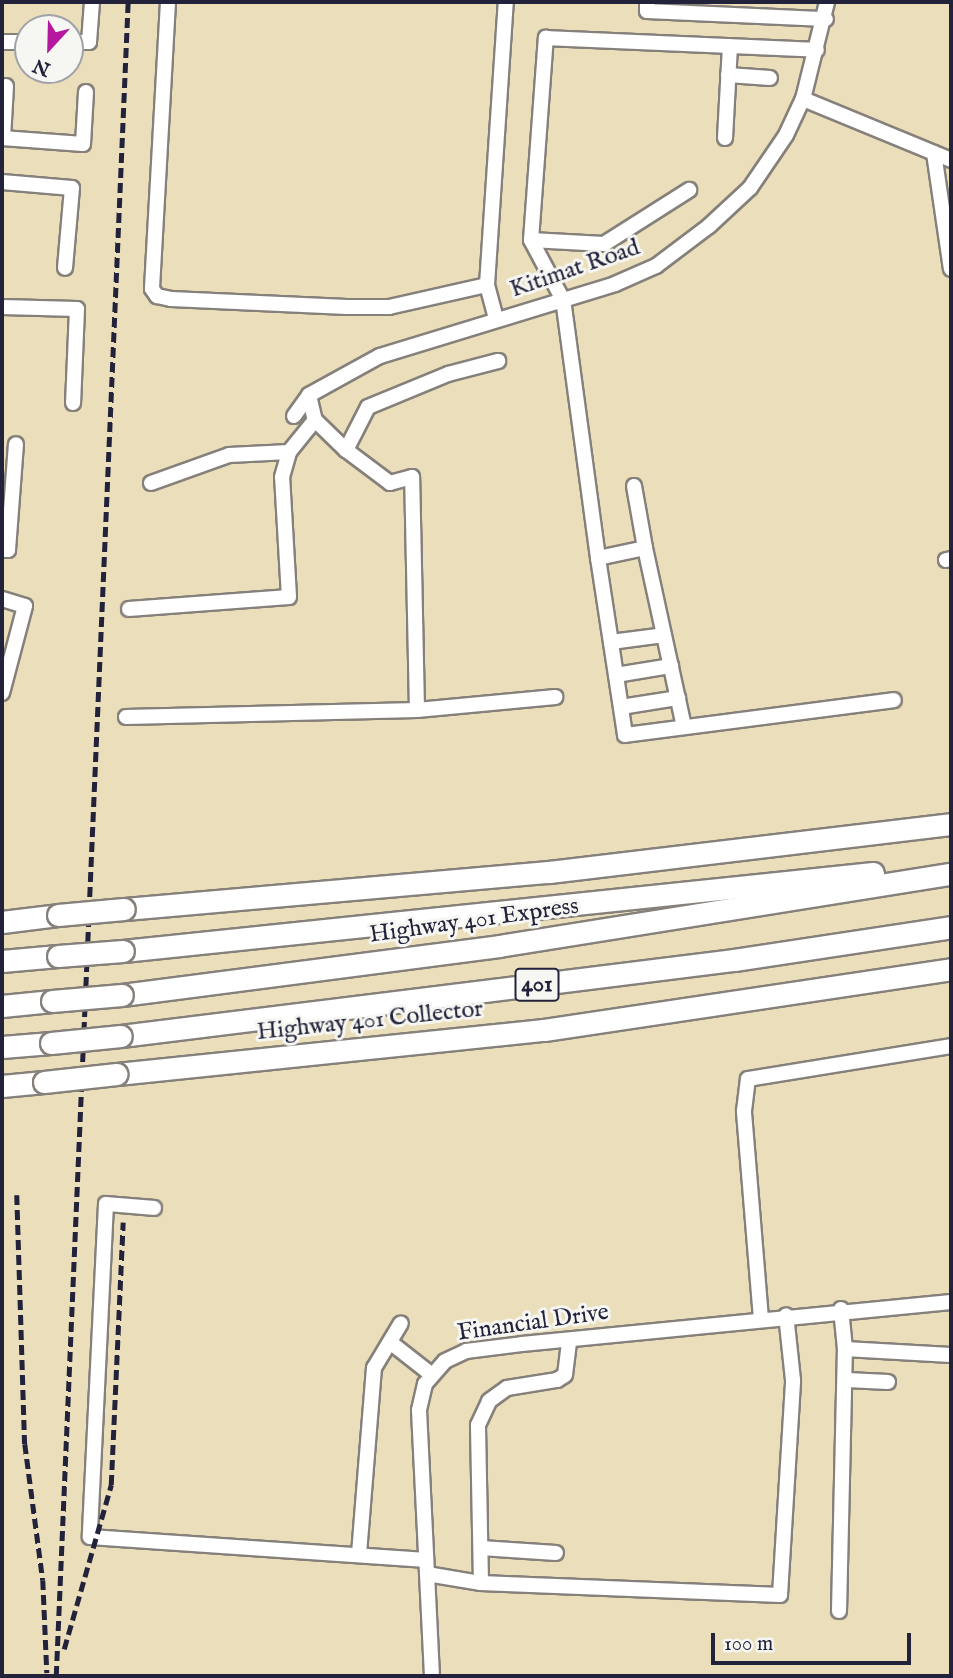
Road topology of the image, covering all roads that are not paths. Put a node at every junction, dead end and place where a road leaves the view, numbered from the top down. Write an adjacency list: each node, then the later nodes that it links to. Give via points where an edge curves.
1 (92, 2): 7 (street, via 89,42)
2 (168, 2): 24 (street, via 152,289 157,296 389,307)
3 (506, 2): 24 (street)
4 (647, 2): 6 (street, via 647,11)
5 (827, 2): 6 (street, Kitimat Road)
6 (826, 19): 9 (street, Kitimat Road)
7 (84, 42)
8 (730, 46): 9 (street); 10 (street); 21 (street, via 546,38)
9 (817, 50): 14 (street, Kitimat Road)
10 (728, 75): 11 (street); 16 (street)
11 (770, 78)
12 (6, 86): 15 (street)
13 (86, 92): 15 (street, via 83,144)
14 (803, 99): 17 (street); 25 (street, Kitimat Road, via 786,135 750,188 709,226 656,266)
15 (3, 138)
16 (725, 138)
17 (934, 153): 18 (street); 23 (street)
18 (951, 160)
19 (2, 182): 22 (street, via 72,188)
20 (689, 190): 21 (street, via 604,244)
21 (531, 240): 25 (street)
22 (65, 268)
23 (951, 269)
24 (487, 285): 27 (street)
25 (563, 300): 27 (street, Kitimat Road); 40 (street)
26 (2, 307): 30 (street, via 77,309)
27 (496, 319): 29 (street, Kitimat Road, via 380,356)
28 (498, 361): 34 (street, via 448,374 368,407)
29 (309, 395): 31 (street, Kitimat Road); 32 (street)
30 (72, 402)
31 (294, 416)
32 (314, 420): 34 (street); 35 (street)
33 (16, 444): 39 (street, via 8,550)
34 (346, 450): 52 (street, via 390,483 412,477)
35 (289, 452): 36 (street, via 229,456); 42 (street, via 282,477 289,597)
36 (152, 483)
37 (634, 486): 38 (street)
38 (645, 548): 40 (street); 43 (street)
39 (2, 550)
40 (598, 558): 44 (street)
41 (2, 599): 47 (street, via 25,606)
42 (129, 609)
43 (664, 635): 44 (street); 45 (street)
44 (611, 642): 46 (street)
45 (671, 666): 46 (street); 49 (street)
46 (616, 675): 51 (street)
47 (2, 693)
48 (555, 697): 52 (street)
49 (678, 698): 51 (street); 54 (street)
50 (894, 700): 54 (street)
51 (621, 707): 54 (street, via 625,735)
52 (417, 710): 53 (street)
53 (127, 717)
54 (684, 727)
55 (951, 810): 58 (highway)
56 (951, 824): 58 (highway)
57 (951, 865): 62 (highway, bridge)
58 (549, 872): 60 (highway, bridge)
59 (951, 874): 64 (highway, Highway 401 Express / 401, bridge, via 499,946)
60 (2, 922)
61 (951, 927): 66 (highway, 401, bridge, via 734,960)
62 (2, 961)
63 (951, 969): 67 (highway, Highway 401 Collector / 401, bridge, via 544,1030)
64 (2, 1006)
65 (951, 1046): 72 (street, via 748,1079 744,1111)
66 (2, 1047)
67 (2, 1086)
68 (154, 1208): 83 (street, via 106,1204 90,1537)
69 (951, 1301): 70 (street, Financial Drive)
70 (841, 1309): 71 (street, Financial Drive); 76 (street)
71 (786, 1315): 72 (street, Financial Drive); 85 (street, via 793,1380 780,1595)
72 (761, 1319): 74 (street, Financial Drive)
73 (401, 1323): 75 (street)
74 (569, 1340): 78 (street, Financial Drive, via 457,1353); 81 (street, via 565,1375 507,1388 489,1401 478,1425)
75 (390, 1342): 78 (street); 83 (street, via 373,1368)
76 (845, 1349): 77 (street); 79 (street)
77 (951, 1355)
78 (432, 1375): 84 (street, Financial Drive, via 421,1395 418,1430)
79 (847, 1380): 80 (street); 86 (street)
80 (888, 1382)
81 (481, 1548): 82 (street); 85 (street)
82 (556, 1553)
83 (359, 1554): 84 (street)
84 (426, 1567): 85 (street); 87 (street, Financial Drive)
85 (481, 1583)
86 (839, 1611)
87 (432, 1676)

